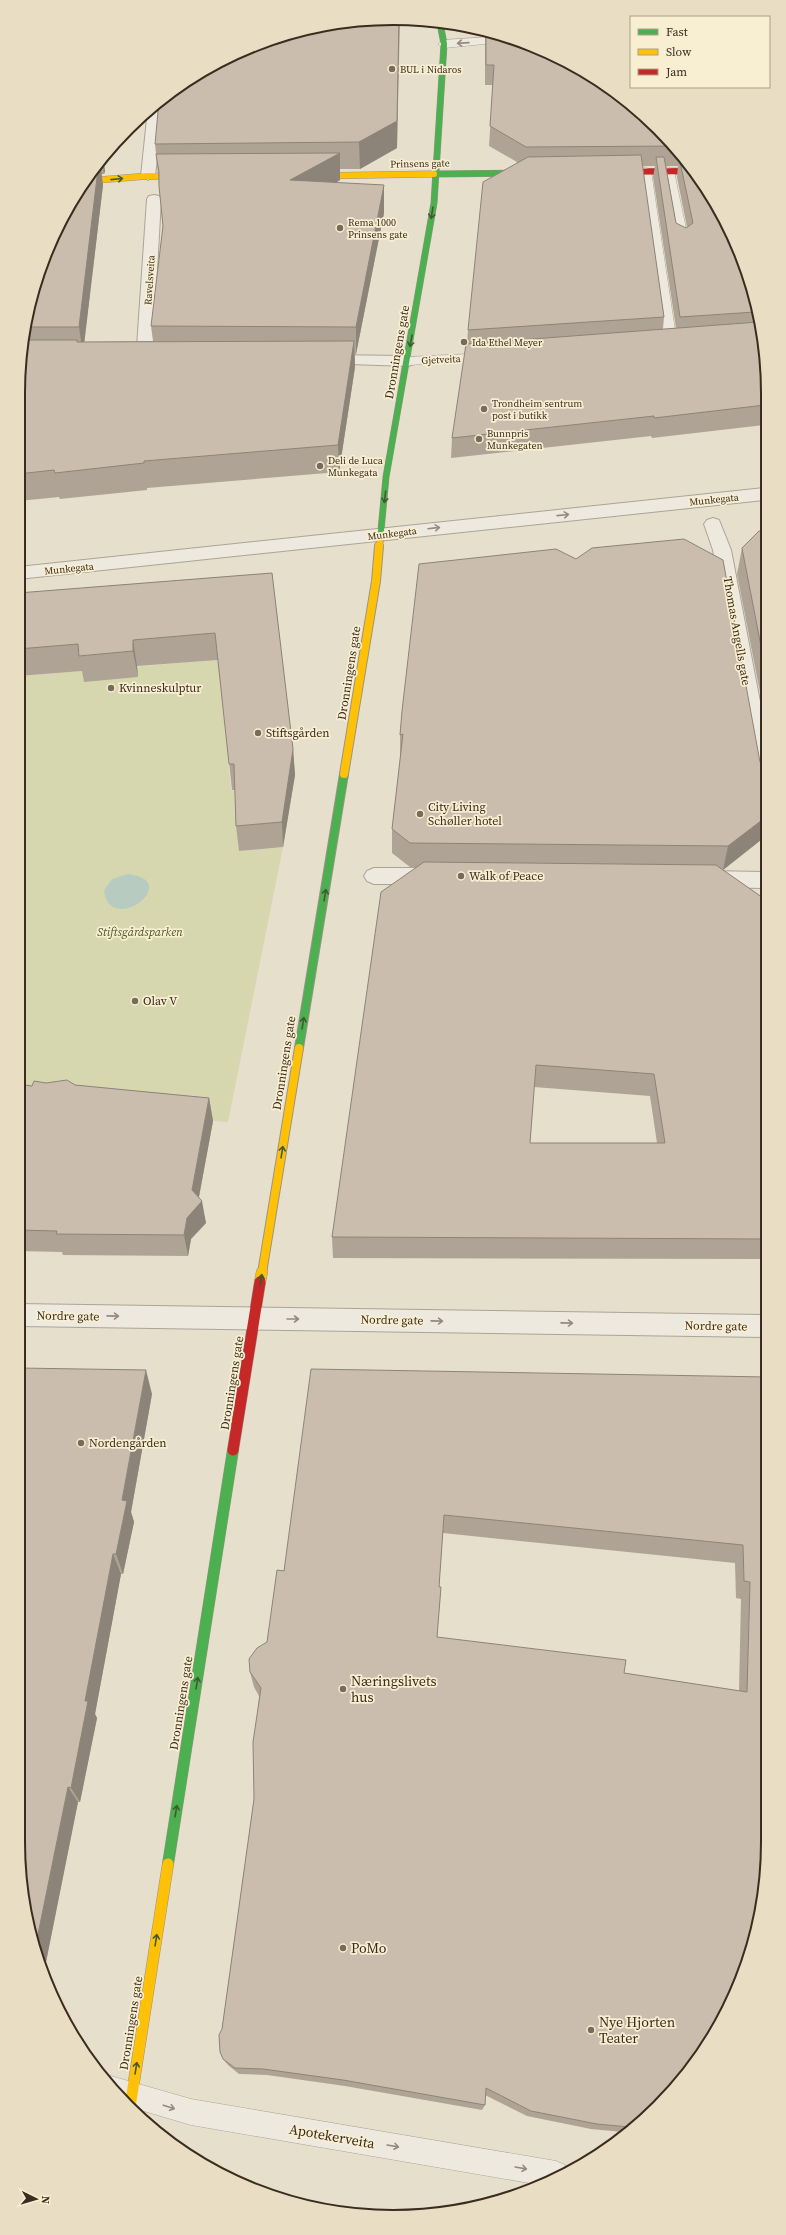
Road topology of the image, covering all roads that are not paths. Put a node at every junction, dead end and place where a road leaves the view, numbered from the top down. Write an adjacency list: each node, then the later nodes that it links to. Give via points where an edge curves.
1 (441, 28): 3 (street, Dronningens gate)
2 (495, 40): 3 (lane, one-way to 3)
3 (444, 44): 11 (street, Dronningens gate)
4 (155, 112): 12 (street)
5 (121, 168): 12 (street)
6 (668, 171): 7 (street); 9 (street); 17 (lane)
7 (686, 171)
8 (599, 172): 9 (street)
9 (644, 172): 19 (lane)
10 (536, 173): 11 (street, Prinsens gate)
11 (436, 174): 13 (street, Prinsens gate); 24 (street, Dronningens gate, one-way to 24, via 434,203)
12 (148, 176): 14 (street); 15 (street, one-way to 12)
13 (302, 176)
14 (199, 177)
15 (93, 180)
16 (154, 199): 23 (street, Ravelsveita, via 136,361)
17 (682, 243)
18 (686, 342): 19 (lane)
19 (670, 343): 20 (lane)
20 (654, 344)
21 (503, 356): 24 (lane, Gjetveita)
22 (312, 360): 24 (street)
23 (160, 361)
24 (408, 361): 27 (street, Dronningens gate, one-way to 27, via 386,477)
25 (761, 494): 27 (street, Munkegata, one-way to 25)
26 (713, 524): 29 (street, Thomas Angells gate, via 722,550)
27 (381, 535): 28 (street, Munkegata); 35 (street, Dronningens gate, one-way to 27, via 374,597)
28 (25, 572)
29 (761, 759)
30 (374, 876): 31 (street)
31 (453, 876)
32 (691, 878): 33 (street)
33 (761, 880)
34 (25, 1315): 35 (street, Nordre gate, one-way to 35)
35 (254, 1318): 36 (street, Nordre gate, one-way to 36); 37 (street, Dronningens gate, one-way to 35)
36 (761, 1326)
37 (125, 2094)
38 (129, 2098): 39 (lane, Apotekerveita, one-way to 39, via 174,2109)
39 (553, 2173)

